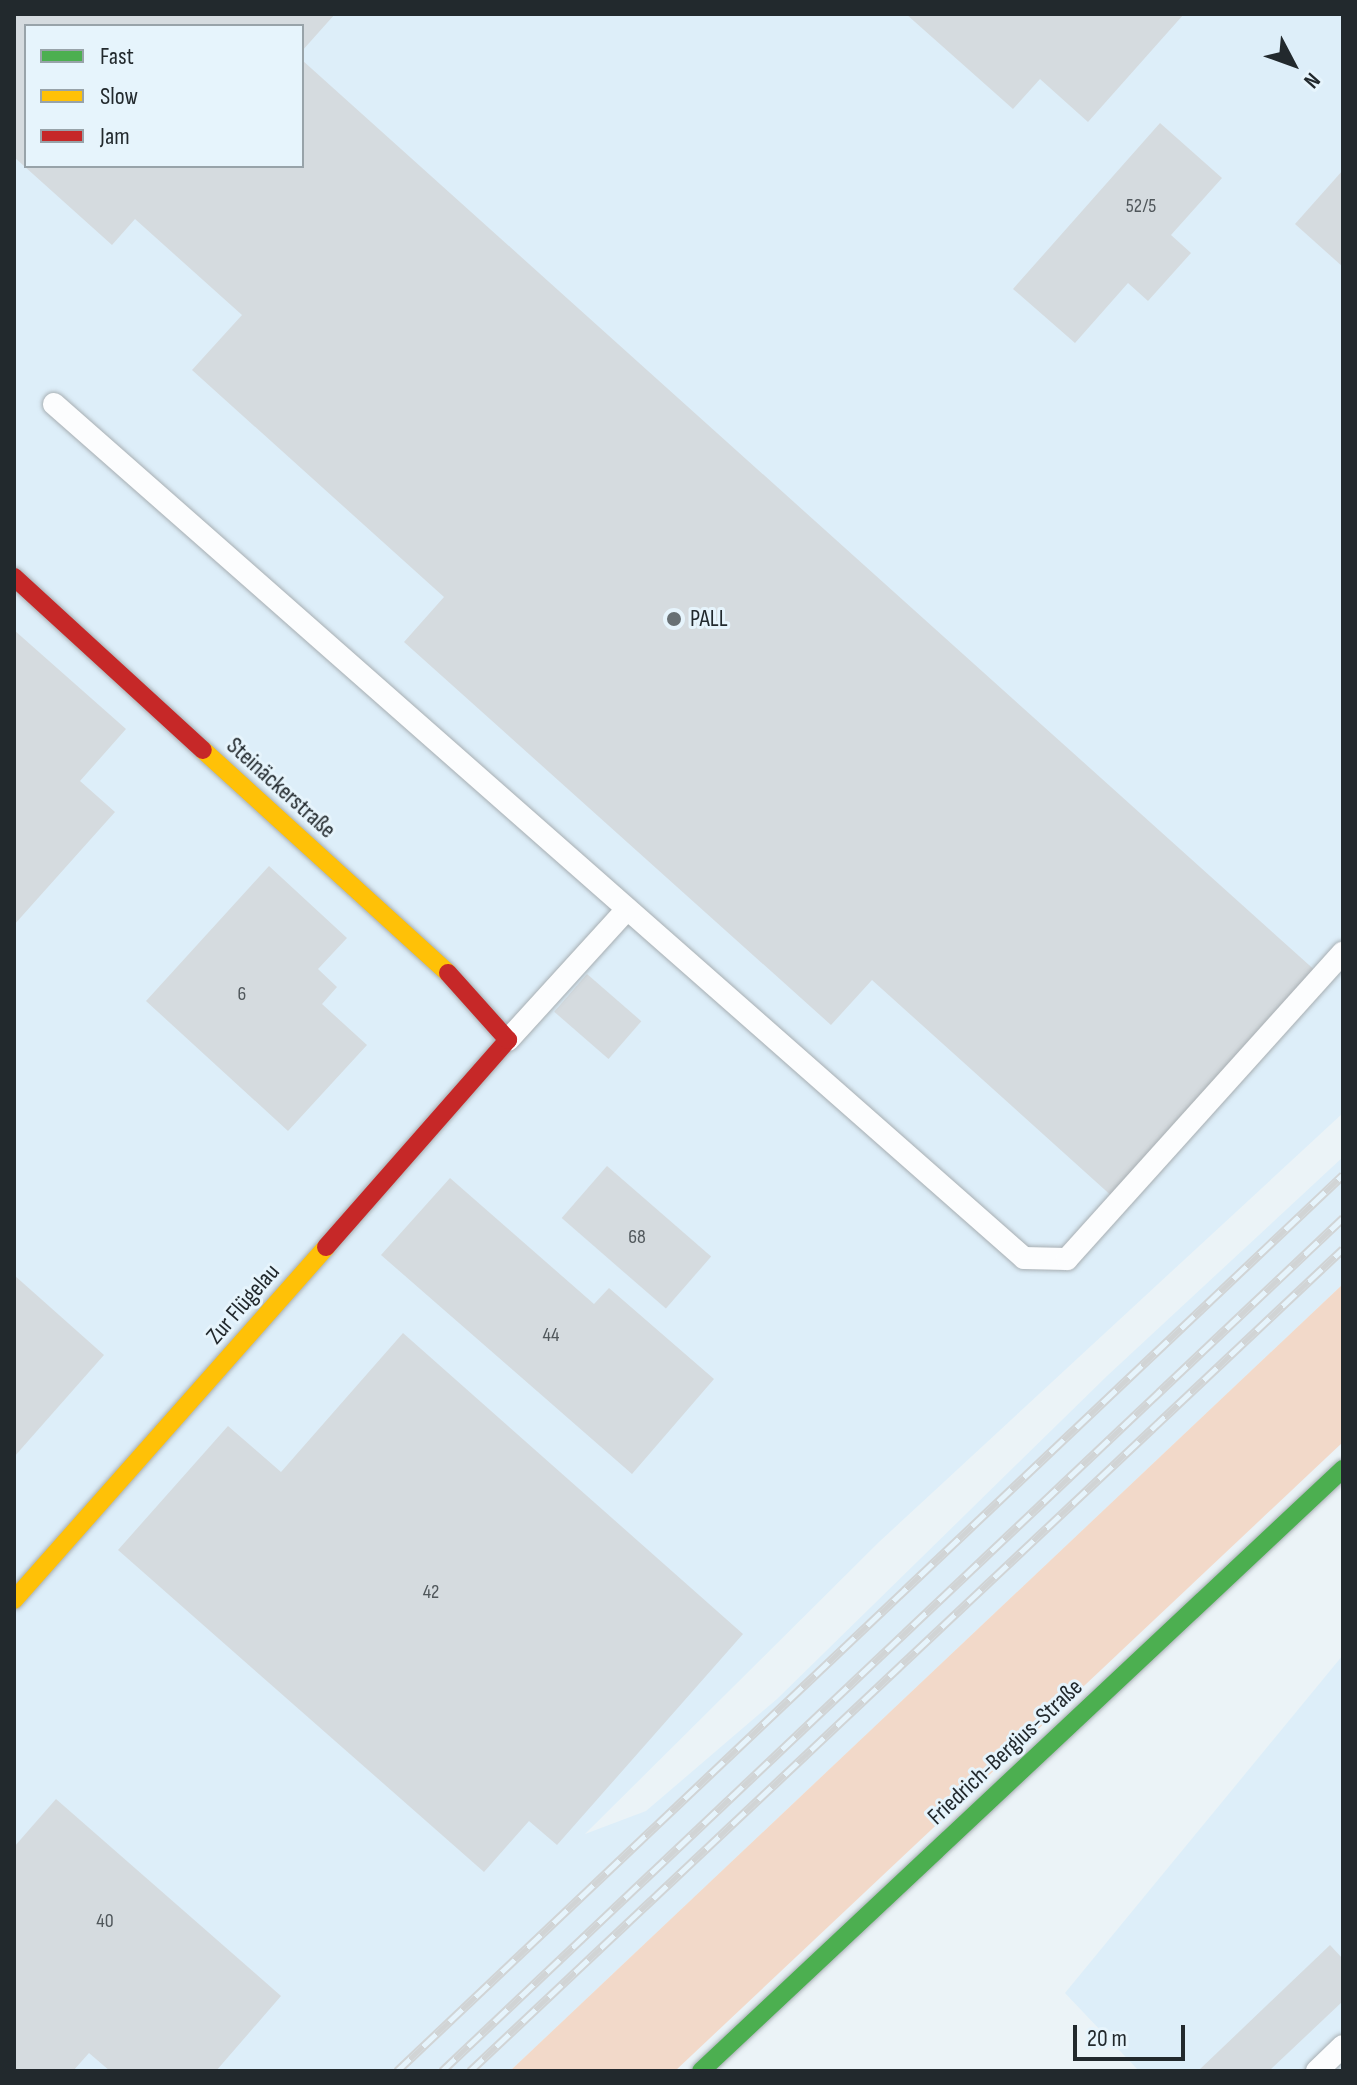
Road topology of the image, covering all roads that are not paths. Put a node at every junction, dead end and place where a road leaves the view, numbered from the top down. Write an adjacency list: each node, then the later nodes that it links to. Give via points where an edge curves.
1 (54, 404): 3 (lane)
2 (14, 577): 5 (street, Steinäckerstraße, via 481,1003)
3 (627, 909): 4 (lane, via 1024,1258 1067,1259); 5 (lane)
4 (1343, 953)
5 (508, 1040): 7 (street, Zur Flügelau)
6 (1343, 1469): 9 (street, Friedrich-Bergius-Straße)
7 (14, 1600)
8 (1343, 2046): 10 (lane)
9 (701, 2071)
10 (1317, 2071)

